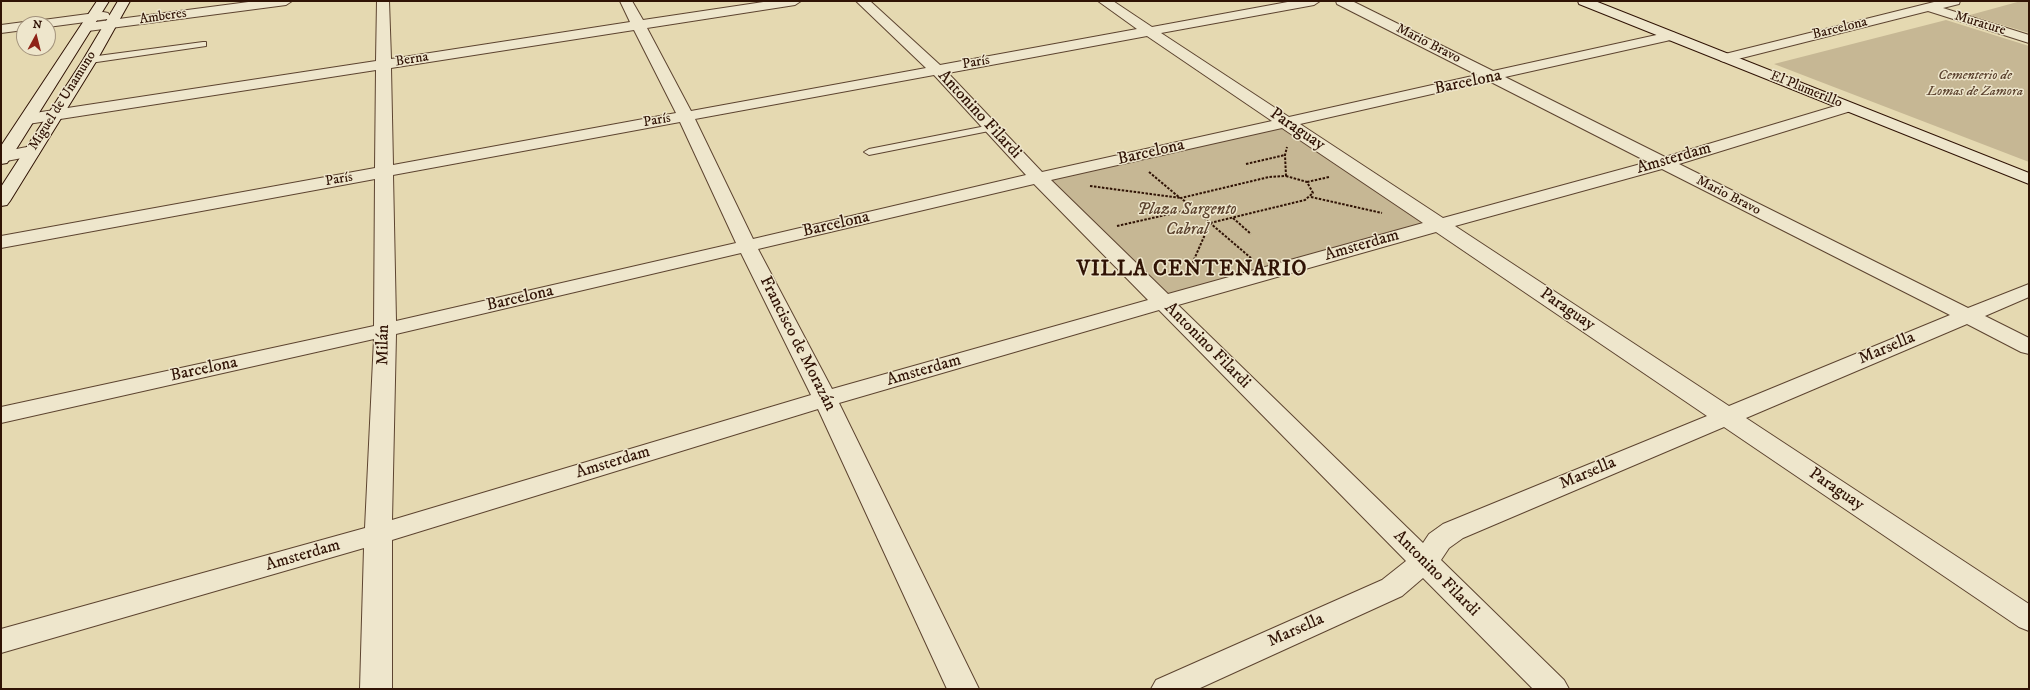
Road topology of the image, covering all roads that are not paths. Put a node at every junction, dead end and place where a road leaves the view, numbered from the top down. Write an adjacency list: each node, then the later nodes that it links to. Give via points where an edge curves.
1 (103, 1): 16 (street, Miguel de Unamuno)
2 (124, 1): 15 (street, Miguel de Unamuno)
3 (286, 1): 15 (street, Amberes)
4 (383, 1): 27 (street, Milán)
5 (626, 1): 18 (street, Francisco de Morazán)
6 (795, 1): 18 (street, Berna)
7 (862, 1): 28 (street, Antonino Filardi)
8 (1104, 1): 21 (street, Paraguay)
9 (1314, 1): 21 (street, París)
10 (1342, 1): 29 (street, Mario Bravo)
11 (1584, 1): 22 (street, El Plumerillo)
12 (1907, 1): 14 (street, Murature)
13 (1954, 1): 14 (street, Barcelona)
14 (1928, 7): 23 (street, Murature); 25 (street, Barcelona)
15 (114, 19): 16 (street, Amberes); 26 (street, Miguel de Unamuno)
16 (90, 22): 17 (street, Amberes); 33 (street, Miguel de Unamuno)
17 (56, 23)
18 (638, 25): 27 (street, Berna); 32 (street, Francisco de Morazán)
19 (16, 27): 20 (street)
20 (1, 29)
21 (1150, 32): 28 (street, París); 34 (street, Paraguay)
22 (1670, 36): 25 (street, El Plumerillo); 29 (street, Barcelona)
23 (2029, 39)
24 (203, 44): 26 (lane)
25 (1726, 58): 30 (street, El Plumerillo)
26 (90, 60): 31 (street, Miguel de Unamuno)
27 (384, 64): 31 (street, Berna); 40 (street, Milán)
28 (937, 70): 32 (street, París); 35 (street, Antonino Filardi)
29 (1494, 77): 34 (street, Barcelona); 39 (street, Mario Bravo)
30 (1848, 107): 39 (street, Amsterdam); 42 (street, El Plumerillo)
31 (55, 115): 33 (street, Berna); 36 (street, Miguel de Unamuno)
32 (685, 116): 40 (street, París); 46 (street, Francisco de Morazán)
33 (28, 119): 38 (street, Miguel de Unamuno)
34 (1290, 124): 41 (street, Barcelona); 44 (street, Paraguay)
35 (991, 128): 37 (lane); 41 (street, Antonino Filardi)
36 (32, 151): 38 (street); 43 (street, Miguel de Unamuno)
37 (869, 152)
38 (2, 158)
39 (1663, 163): 44 (street, Amsterdam); 49 (street, Mario Bravo)
40 (384, 171): 45 (street, París); 50 (street, Milán)
41 (1038, 178): 46 (street, Barcelona); 48 (street, Antonino Filardi, via 1092,232)
42 (2029, 179)
43 (1, 201)
44 (1439, 225): 48 (street, Amsterdam); 54 (street, Paraguay)
45 (1, 242)
46 (747, 246): 50 (street, Barcelona); 52 (street, Francisco de Morazán)
47 (2029, 290): 49 (street, Marsella)
48 (1170, 301): 52 (street, Amsterdam); 56 (street, Antonino Filardi)
49 (1966, 316): 51 (street, Mario Bravo); 54 (street, Marsella)
50 (385, 330): 53 (street, Barcelona); 55 (street, Milán)
51 (2029, 347)
52 (825, 399): 55 (street, Amsterdam); 60 (street, Francisco de Morazán)
53 (1, 415)
54 (1727, 417): 56 (street, Marsella, via 1453,530 1440,541); 57 (street, Paraguay)
55 (378, 534): 58 (street, Amsterdam); 59 (street, Milán)
56 (1424, 562): 61 (street, Marsella, via 1392,588); 62 (street, Antonino Filardi)
57 (2029, 619)
58 (1, 641)
59 (376, 689)
60 (963, 689)
61 (1167, 689)
62 (1553, 689)

